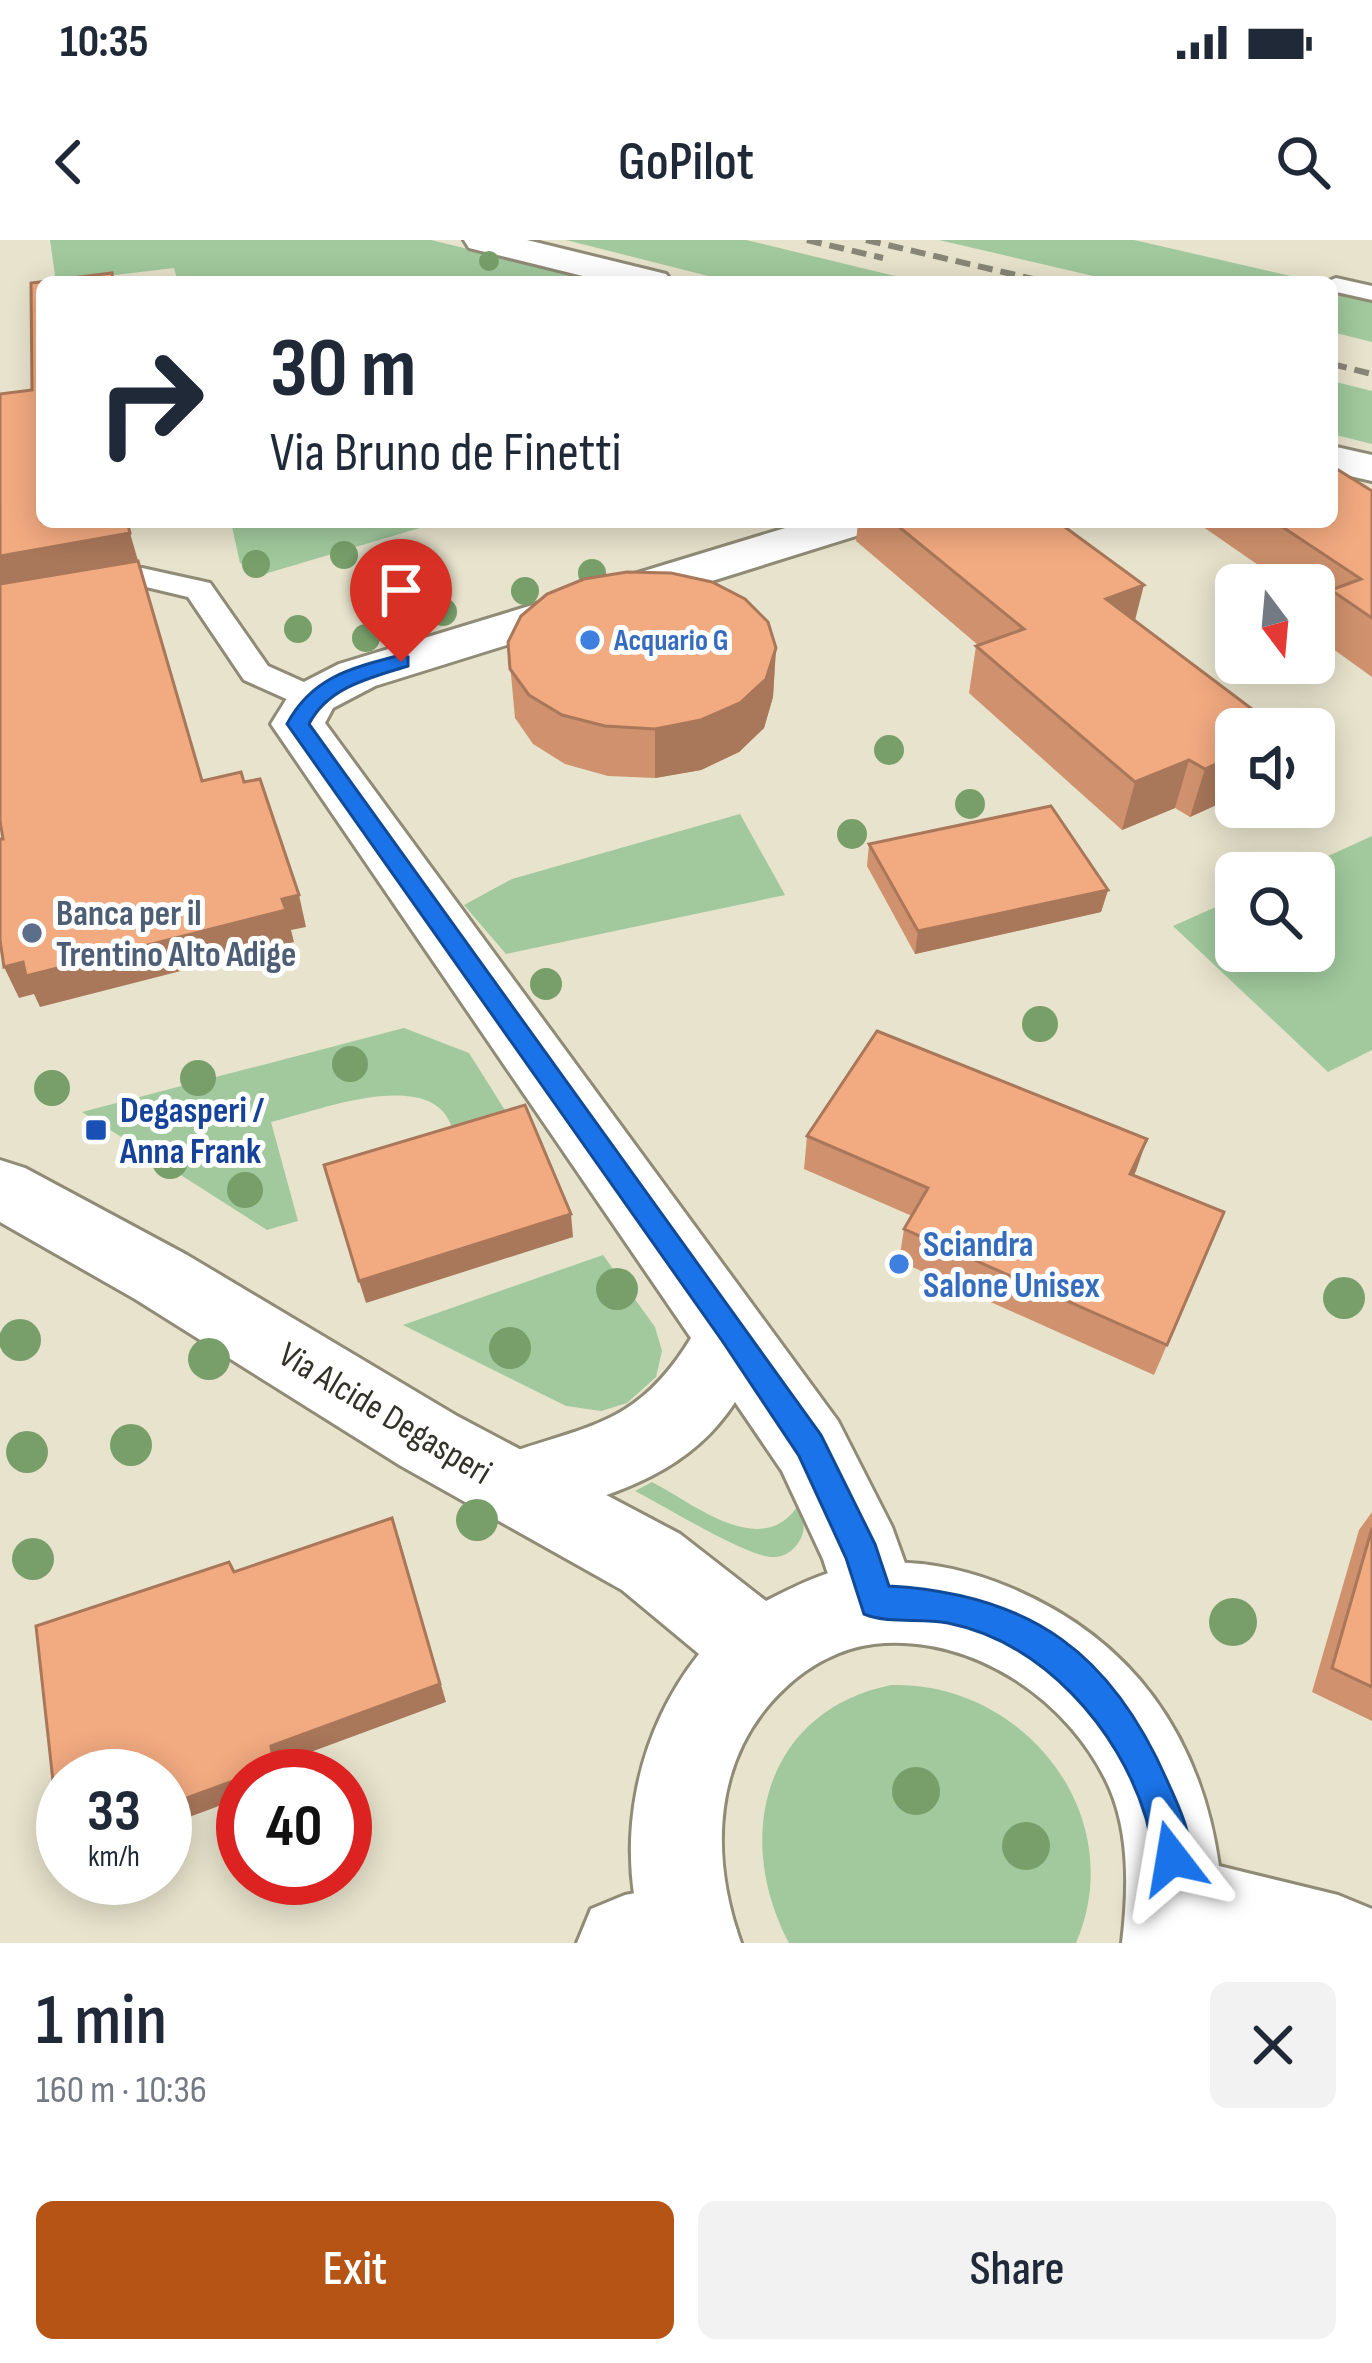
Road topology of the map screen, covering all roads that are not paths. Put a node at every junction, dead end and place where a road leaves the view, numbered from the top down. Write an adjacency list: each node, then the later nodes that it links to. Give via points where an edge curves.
1 (482, 240): 2 (street)
2 (629, 276)
3 (1338, 285): 4 (lane)
4 (1372, 293)
5 (1338, 460): 6 (street)
6 (1372, 468)
7 (834, 528): 9 (street, via 357,675)
8 (0, 603): 9 (lane, via 142,577 200,590 256,673)
9 (312, 698): 11 (street, via 298,724)
10 (0, 1188): 12 (street, Via Alcide Degasperi)
11 (734, 1333): 12 (street, via 668,1427 595,1462); 13 (street, via 810,1446)
12 (514, 1487): 14 (street, Via Alcide Degasperi, via 650,1562)
13 (877, 1602): 14 (street, via 816,1618); 15 (street, via 984,1617 1051,1651 1081,1677 1132,1740 1150,1777 1165,1818)
14 (762, 1651): 16 (street, via 719,1697 686,1771)
15 (1172, 1923): 17 (street)
16 (669, 1939)
17 (1338, 1943)

